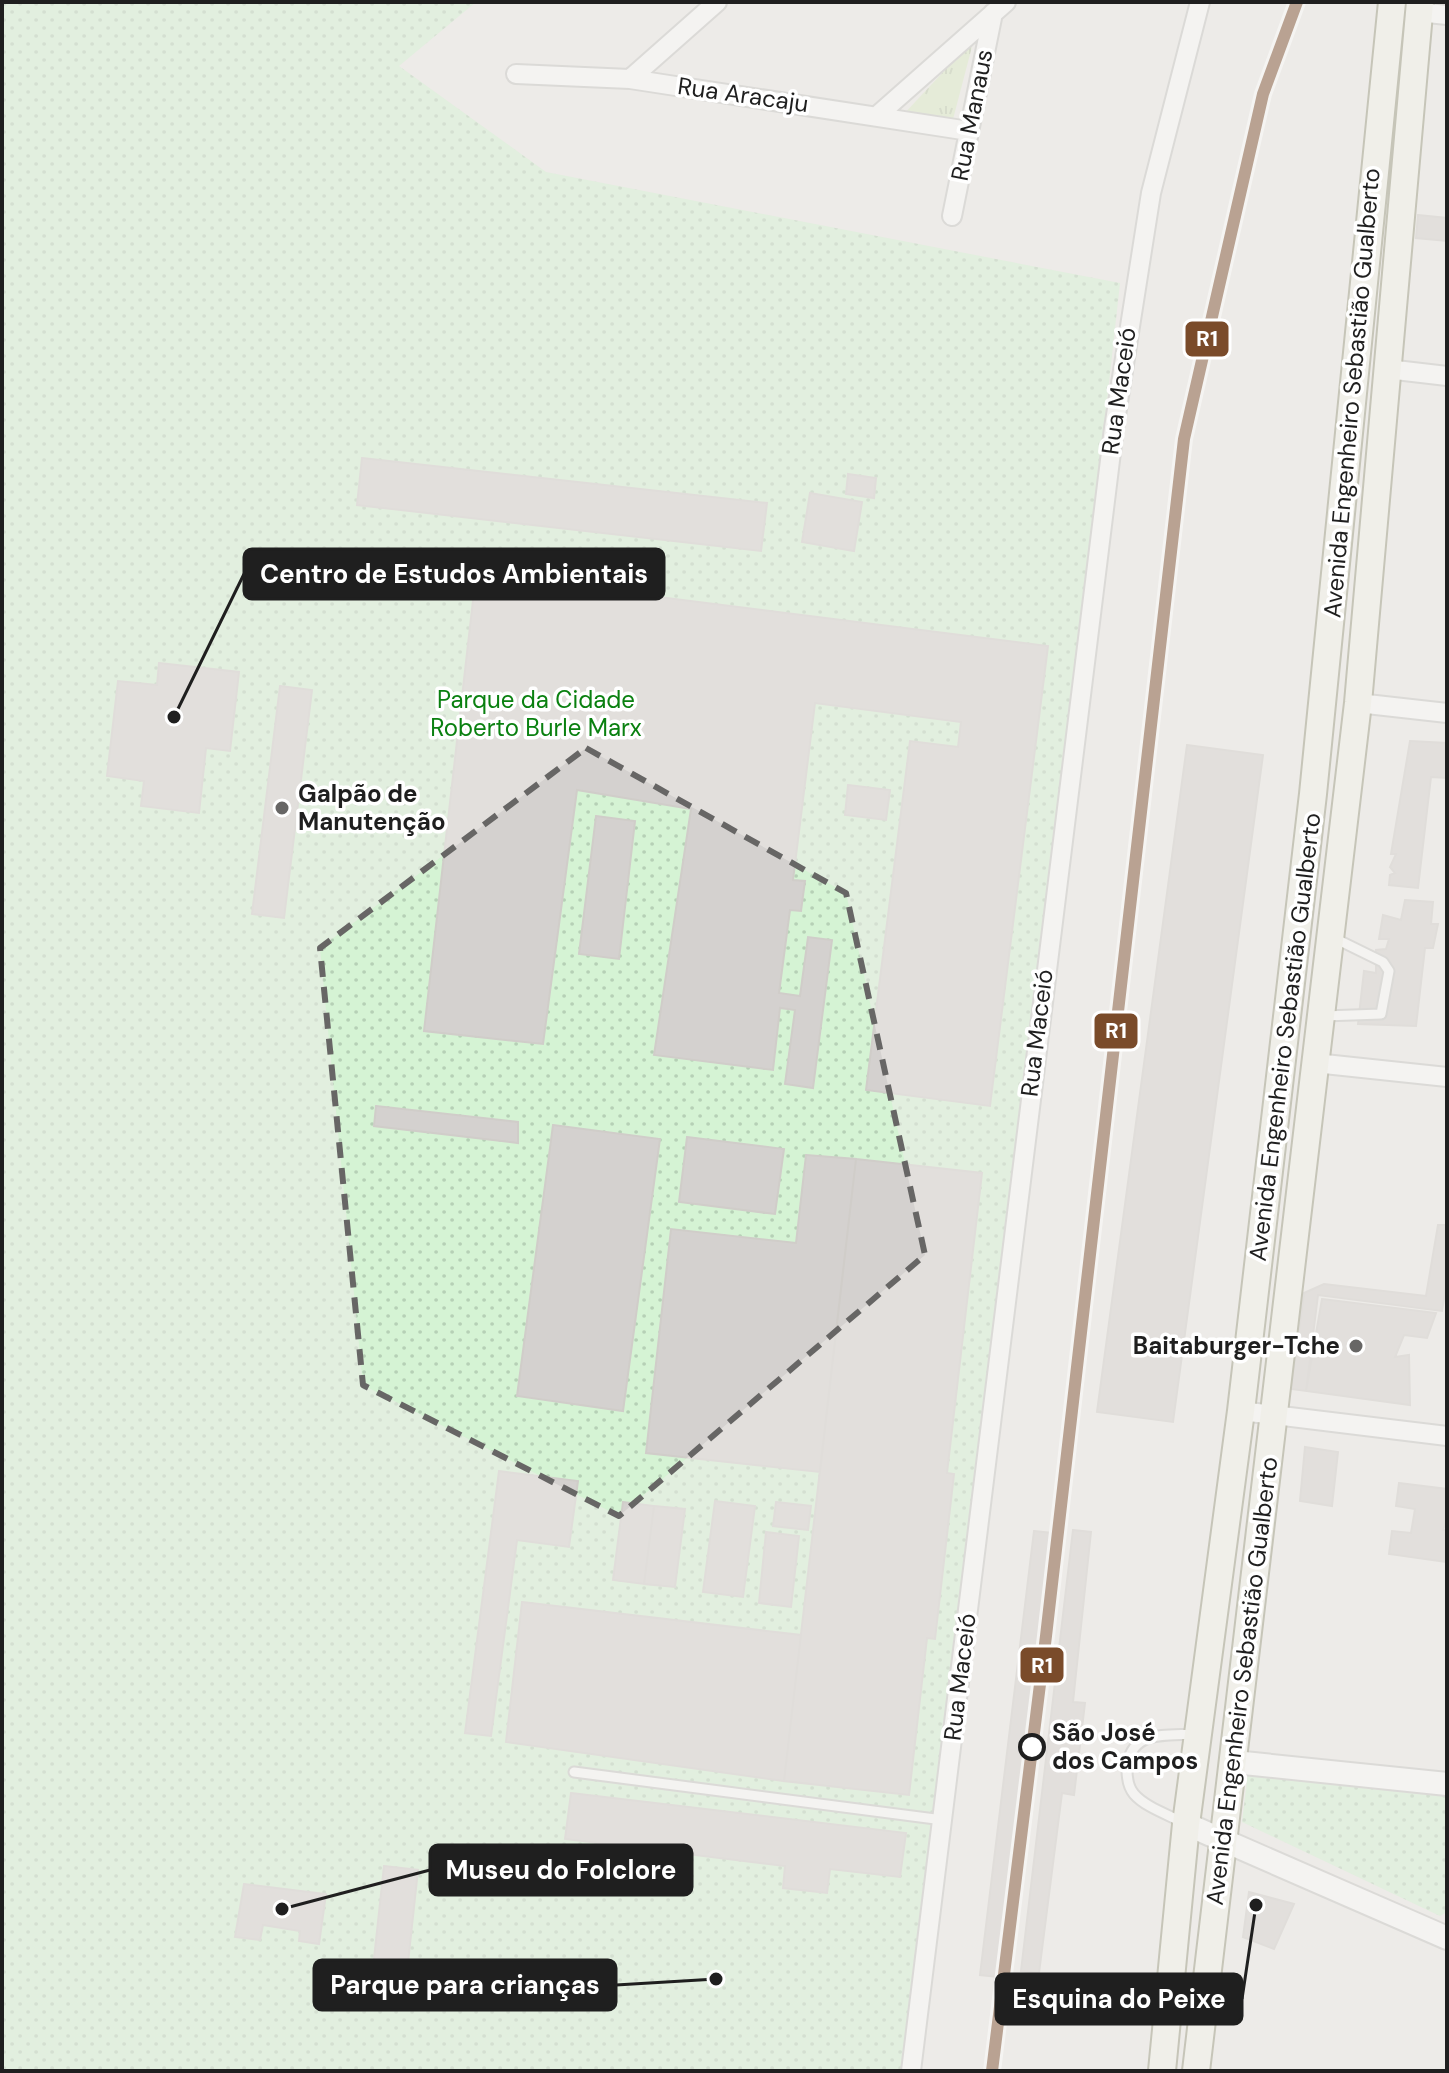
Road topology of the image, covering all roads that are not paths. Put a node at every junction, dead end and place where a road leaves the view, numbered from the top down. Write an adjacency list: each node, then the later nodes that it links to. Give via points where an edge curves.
1 (717, 2): 8 (street)
2 (1200, 2): 27 (street, Rua Maceió, via 1151,193 1114,428)
3 (1392, 2): 20 (main road, Avenida Engenheiro Sebastião Gualberto, via 1313,794)
4 (1419, 7): 6 (street); 12 (main road, Avenida Engenheiro Sebastião Gualberto)
5 (1000, 8): 9 (street); 10 (street, Rua Manaus)
6 (1447, 15)
7 (516, 74): 8 (street, Rua Aracaju)
8 (630, 79): 9 (street, Rua Aracaju)
9 (878, 115): 10 (street, Rua Aracaju)
10 (969, 131): 11 (street, Rua Manaus)
11 (952, 216)
12 (1387, 369): 13 (street); 14 (main road, Avenida Engenheiro Sebastião Gualberto)
13 (1447, 376)
14 (1358, 703): 15 (street); 16 (main road, Avenida Engenheiro Sebastião Gualberto)
15 (1447, 713)
16 (1330, 936): 17 (main road, Avenida Engenheiro Sebastião Gualberto); 17 (lane, via 1383,962 1389,971 1381,1014)
17 (1321, 1016): 18 (main road, Avenida Engenheiro Sebastião Gualberto)
18 (1315, 1063): 19 (street); 21 (main road, Avenida Engenheiro Sebastião Gualberto)
19 (1447, 1077)
20 (1241, 1411): 21 (street); 23 (main road, Avenida Engenheiro Sebastião Gualberto)
21 (1275, 1415): 22 (street); 24 (main road, Avenida Engenheiro Sebastião Gualberto)
22 (1447, 1436)
23 (1198, 1734): 28 (main road, Avenida Engenheiro Sebastião Gualberto); 28 (lane, via 1140,1740 1127,1762 1134,1794)
24 (1234, 1762): 26 (street); 29 (main road, Avenida Engenheiro Sebastião Gualberto)
25 (574, 1772): 27 (lane)
26 (1447, 1784)
27 (943, 1820): 31 (street, Rua Maceió)
28 (1186, 1824): 29 (street); 32 (main road, Avenida Engenheiro Sebastião Gualberto)
29 (1221, 1842): 30 (street); 33 (main road, Avenida Engenheiro Sebastião Gualberto)
30 (1447, 1938)
31 (911, 2071)
32 (1162, 2071)
33 (1196, 2071)

